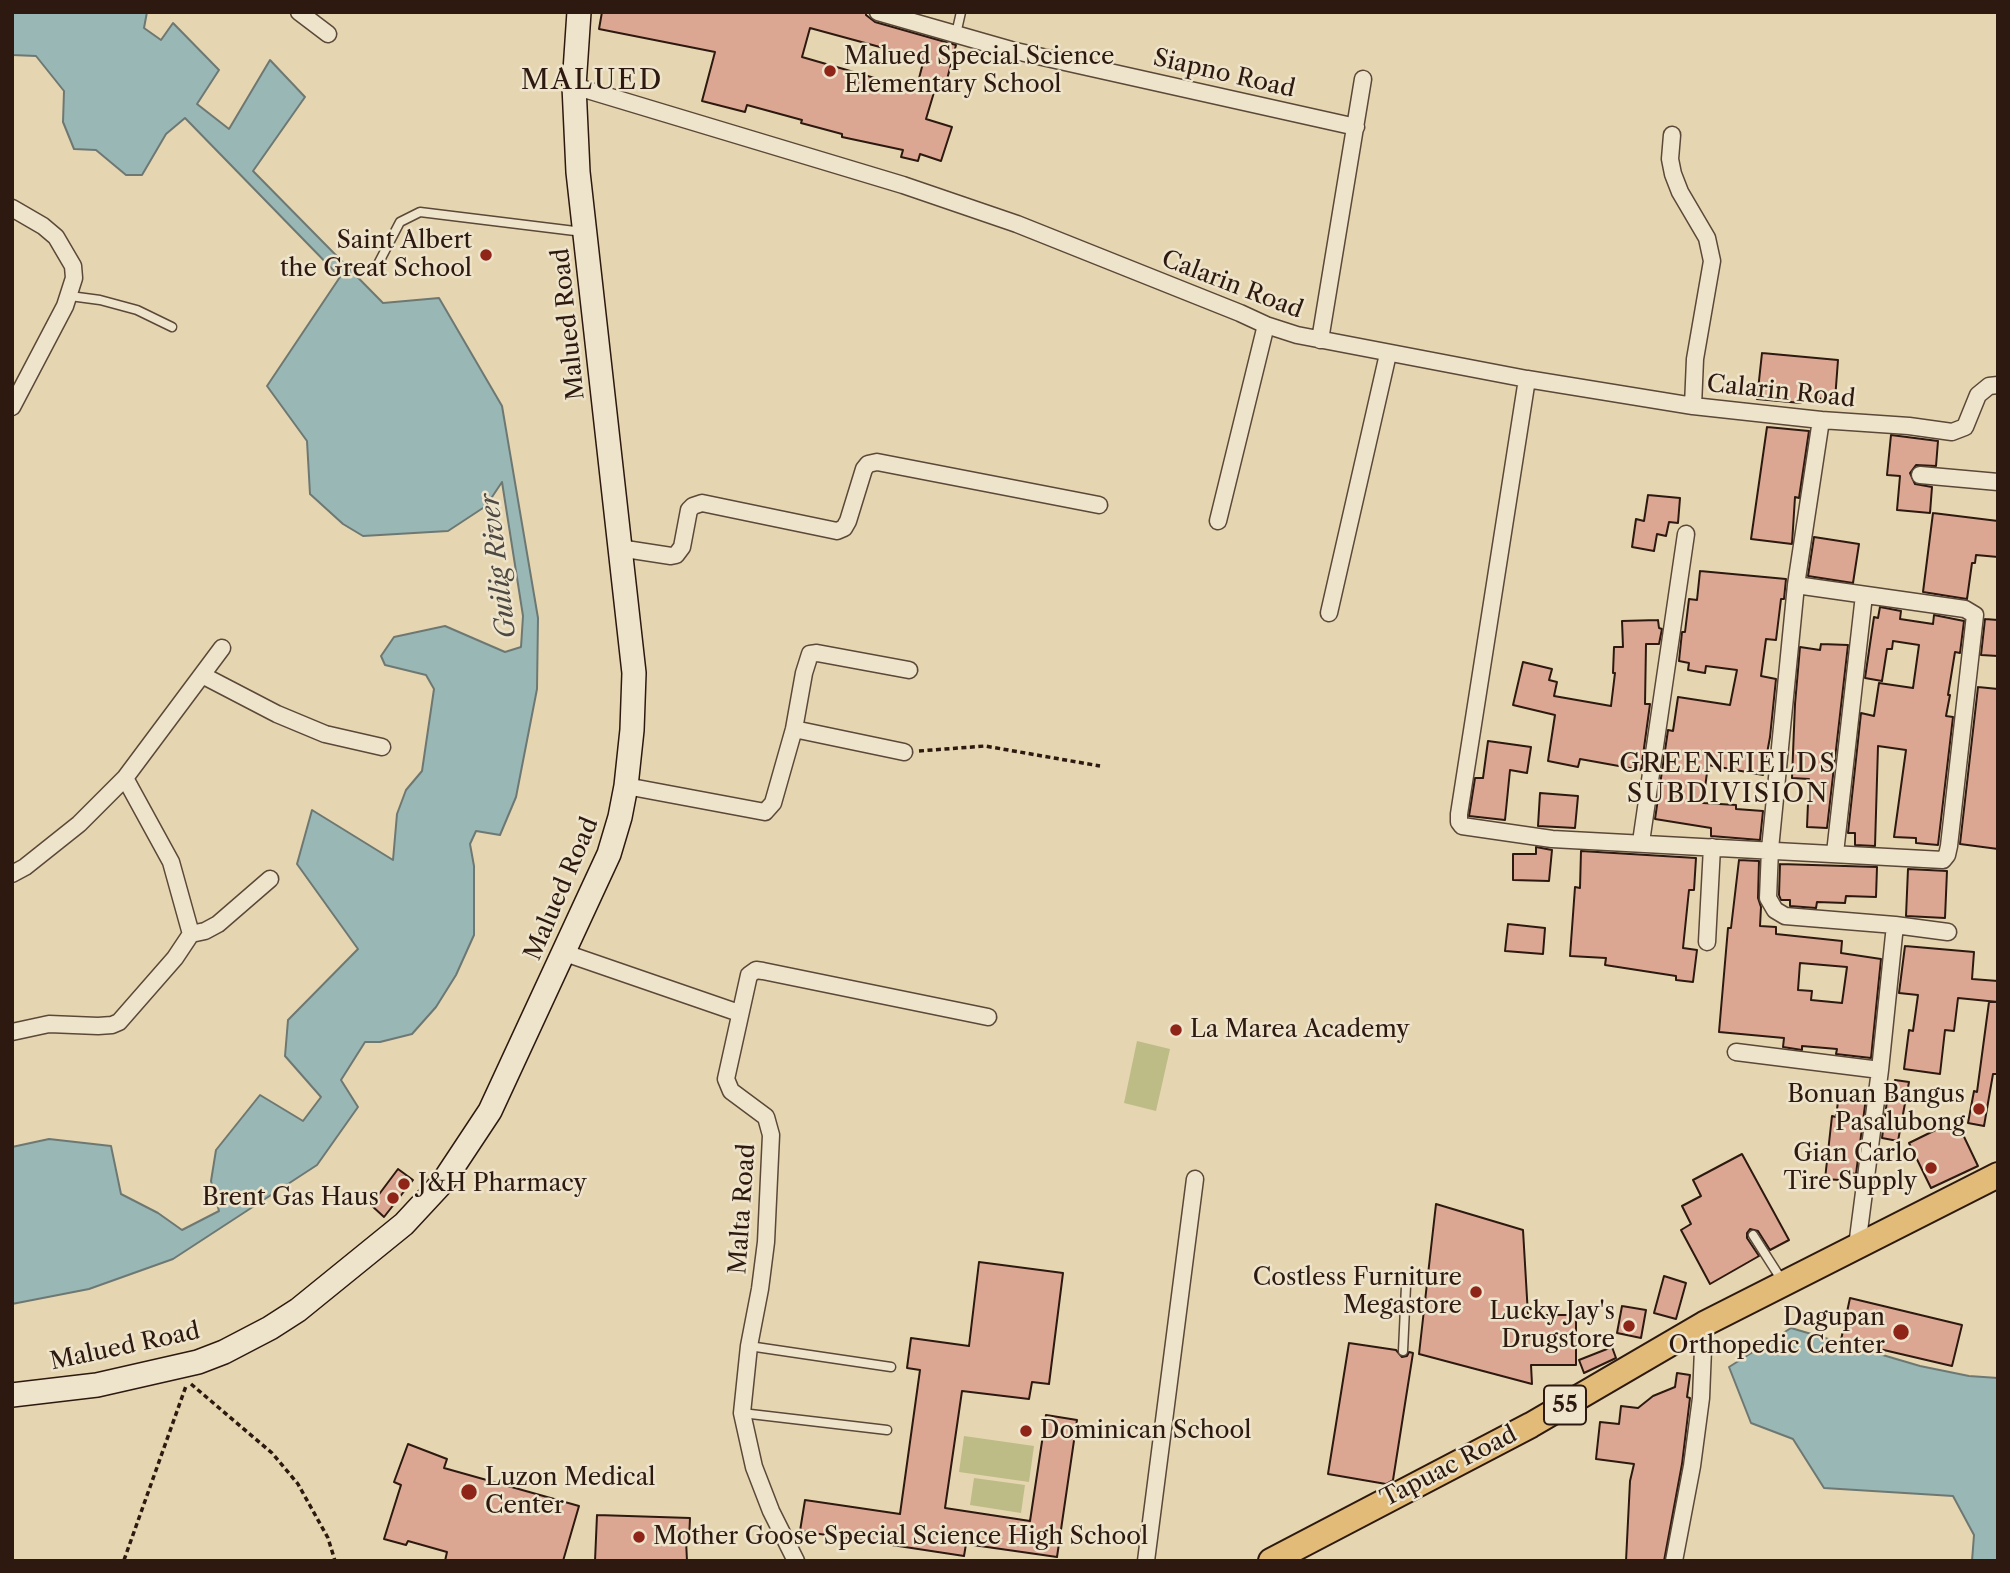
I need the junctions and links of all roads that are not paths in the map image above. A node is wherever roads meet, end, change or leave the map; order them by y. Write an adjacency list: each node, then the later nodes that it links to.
1 (299, 12): 5 (street)
2 (579, 12): 8 (street, Malued Road)
3 (878, 12): 6 (street, Siapno Road)
4 (961, 12): 6 (lane)
5 (328, 34)
6 (956, 34): 9 (street, Siapno Road)
7 (1363, 79): 9 (street)
8 (574, 86): 12 (street, Malued Road); 15 (street, Calarin Road)
9 (1356, 127): 17 (street)
10 (1672, 135): 21 (street)
11 (12, 208): 14 (street)
12 (585, 233): 13 (lane); 29 (street, Malued Road)
13 (377, 266)
14 (70, 296): 16 (lane); 22 (street)
15 (1266, 326): 17 (street, Calarin Road); 27 (street)
16 (172, 327)
17 (1320, 340): 18 (street, Calarin Road)
18 (1388, 354): 19 (street, Calarin Road); 32 (street)
19 (1527, 379): 21 (street, Calarin Road); 41 (street)
20 (1998, 385): 23 (street, Calarin Road)
21 (1693, 406): 23 (street, Calarin Road)
22 (12, 407)
23 (1821, 420): 30 (street)
24 (1920, 475): 25 (street)
25 (1998, 482)
26 (1098, 505): 29 (street)
27 (1218, 521)
28 (1686, 534): 41 (street)
29 (619, 548): 40 (street, Malued Road)
30 (1796, 585): 31 (street); 43 (street)
31 (1864, 595): 44 (street); 44 (street)
32 (1329, 613)
33 (222, 648): 35 (street)
34 (909, 670): 36 (street)
35 (202, 675): 37 (street); 39 (street)
36 (794, 729): 38 (street); 40 (street)
37 (382, 747)
38 (904, 752)
39 (125, 778): 45 (street); 49 (street)
40 (626, 786): 51 (street, Malued Road)
41 (1641, 842): 42 (street)
42 (1712, 847): 43 (street); 50 (street)
43 (1770, 849): 44 (street); 47 (street)
44 (1835, 853)
45 (12, 874)
46 (270, 879): 49 (street)
47 (1895, 925): 48 (street); 56 (street)
48 (1948, 932)
49 (191, 934): 54 (street)
50 (1707, 942)
51 (565, 953): 52 (street); 67 (street, Malued Road)
52 (739, 1013): 53 (street); 64 (street, Malta Road)
53 (988, 1017)
54 (12, 1032)
55 (1736, 1052): 56 (street)
56 (1880, 1070): 60 (street)
57 (1998, 1175): 60 (main road, Tapuac Road / 55)
58 (1195, 1179): 71 (street)
59 (1753, 1235): 61 (lane)
60 (1857, 1246): 61 (main road, Tapuac Road / 55)
61 (1783, 1282): 63 (main road, Tapuac Road / 55)
62 (1406, 1286): 65 (lane)
63 (1704, 1324): 72 (main road, Tapuac Road / 55); 73 (street)
64 (749, 1346): 66 (lane); 68 (street, Malta Road)
65 (1403, 1351)
66 (891, 1367)
67 (12, 1395)
68 (742, 1413): 69 (lane); 70 (street, Malta Road)
69 (887, 1430)
70 (796, 1561)
71 (1146, 1561)
72 (1272, 1561)
73 (1674, 1561)

